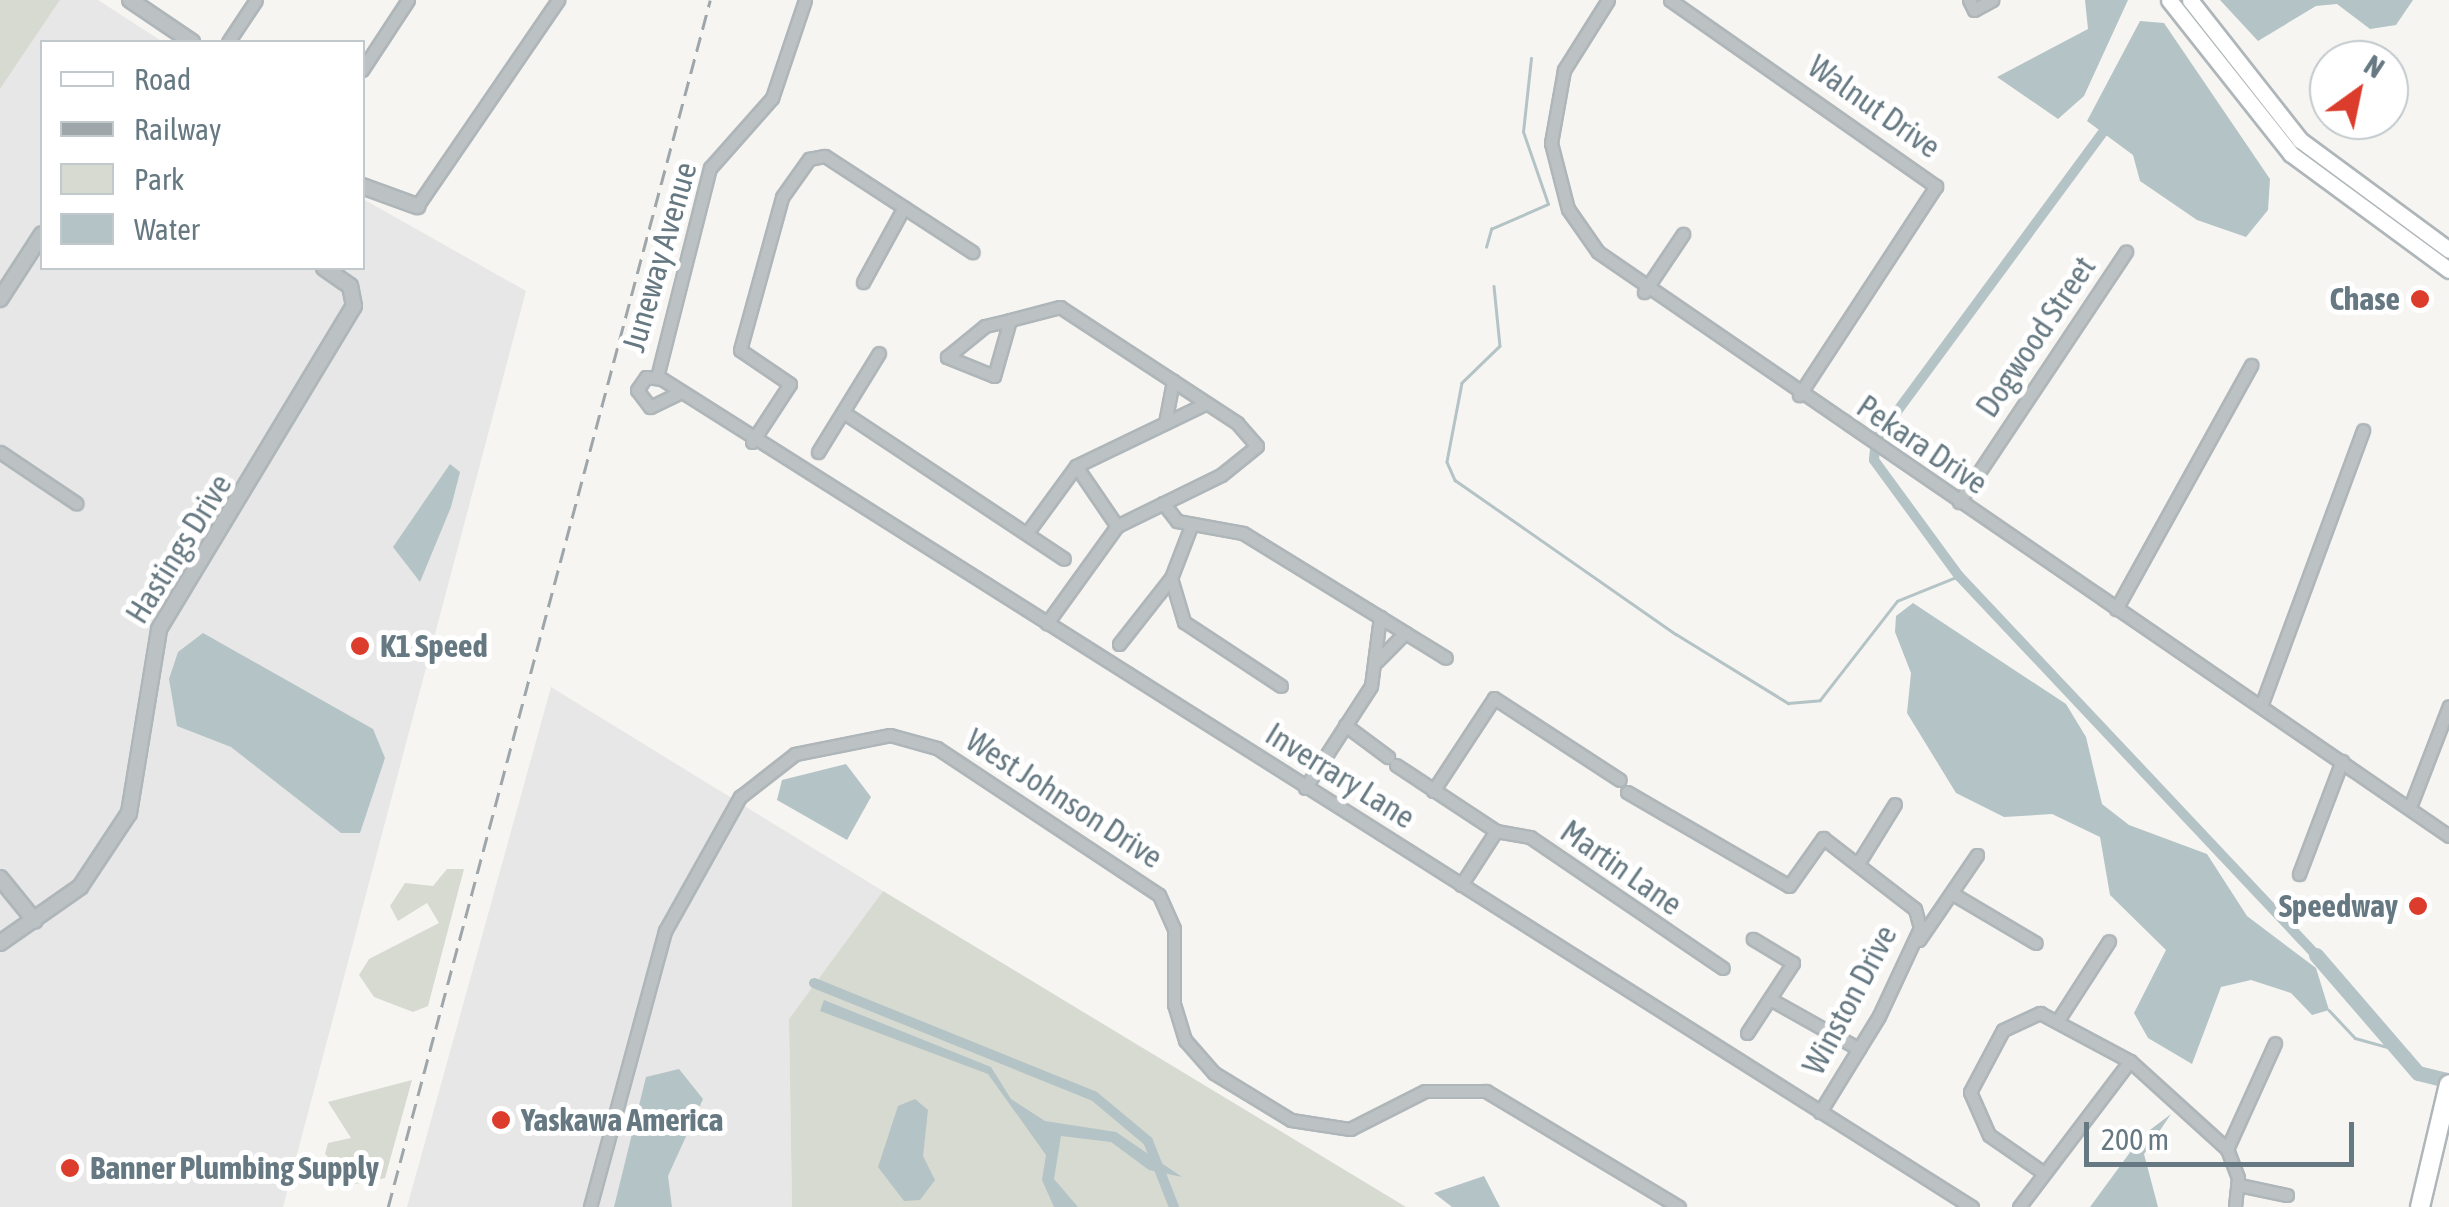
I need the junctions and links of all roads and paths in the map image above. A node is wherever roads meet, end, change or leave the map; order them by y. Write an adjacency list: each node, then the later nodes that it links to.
1 (130, 0): 12 (street)
2 (256, 0): 13 (street)
3 (408, 0): 14 (street)
4 (558, 0): 16 (street)
5 (805, 0): 31 (street, Juneway Avenue)
6 (1608, 0): 26 (street, Pekara Drive)
7 (1670, 0): 34 (street, Walnut Drive)
8 (1969, 0): 9 (street)
9 (1992, 0)
10 (2170, 0): 24 (main road)
11 (2190, 0): 20 (main road)
12 (189, 40)
13 (229, 40)
14 (365, 65)
15 (365, 187): 16 (street)
16 (417, 206)
17 (904, 208): 21 (street); 25 (street); 39 (street)
18 (1683, 234): 26 (street)
19 (40, 237): 27 (street)
20 (2449, 250)
21 (972, 252)
22 (2126, 252): 45 (street, Dogwood Street)
23 (327, 270): 75 (street, Hastings Drive)
24 (2449, 270)
25 (863, 282)
26 (1644, 292): 34 (street, Pekara Drive)
27 (0, 299)
28 (1010, 320): 28 (street); 32 (street)
29 (879, 352): 36 (street)
30 (2251, 365): 51 (street)
31 (657, 377): 33 (street, Inverrary Lane); 33 (street, Inverrary Lane)
32 (1173, 381): 35 (street); 37 (street)
33 (677, 394): 39 (street, Inverrary Lane)
34 (1800, 395): 45 (street, Pekara Drive)
35 (1207, 403): 37 (street); 44 (street)
36 (842, 412): 41 (street); 48 (street)
37 (1166, 423): 42 (street)
38 (2363, 430): 59 (street)
39 (752, 442): 53 (street, Inverrary Lane)
40 (0, 452): 43 (street)
41 (818, 452)
42 (1076, 466): 46 (street); 48 (street)
43 (76, 502)
44 (1163, 502): 46 (street); 47 (street)
45 (1959, 502): 51 (street, Pekara Drive)
46 (1117, 526): 53 (street)
47 (1192, 526): 50 (street); 52 (street)
48 (1027, 534): 49 (street)
49 (1064, 558)
50 (1172, 578): 55 (street); 58 (street)
51 (2116, 609): 59 (street, Pekara Drive)
52 (1380, 617): 54 (street); 57 (street)
53 (1046, 623): 63 (street, Inverrary Lane)
54 (1406, 633): 56 (street); 57 (street)
55 (1118, 644)
56 (1446, 658)
57 (1376, 661): 61 (street)
58 (1281, 686)
59 (2261, 706): 62 (street, Pekara Drive)
60 (2449, 706): 66 (street)
61 (1345, 725): 63 (street); 64 (street, Martin Lane)
62 (2342, 761): 66 (street, Pekara Drive); 71 (street)
63 (1304, 788): 73 (street, Inverrary Lane)
64 (1434, 791): 67 (street, Martin Lane); 70 (street, Winston Drive)
65 (1895, 804): 70 (street)
66 (2410, 808): 68 (street, Pekara Drive)
67 (1496, 831): 73 (street); 81 (street, Martin Lane)
68 (2449, 836)
69 (1977, 856): 74 (street)
70 (1859, 862): 80 (street, Winston Drive)
71 (2299, 874)
72 (0, 878): 75 (street)
73 (1461, 885): 89 (street, Inverrary Lane)
74 (1953, 894): 79 (street); 80 (street)
75 (35, 922): 78 (street, Hastings Drive)
76 (1753, 939): 82 (street)
77 (2109, 941): 83 (street)
78 (0, 943)
79 (2036, 944)
80 (1907, 955): 86 (street, Winston Drive)
81 (1723, 968)
82 (1770, 999): 84 (street); 86 (street)
83 (2060, 1017): 87 (street); 91 (street)
84 (1747, 1033)
85 (2276, 1044): 90 (street)
86 (1859, 1048): 89 (street, Winston Drive)
87 (2130, 1061): 90 (street); 91 (street)
88 (2447, 1090): 99 (main road)
89 (1820, 1112): 96 (street, Inverrary Lane)
90 (2227, 1149): 92 (street)
91 (2041, 1171): 97 (street)
92 (2238, 1185): 93 (street); 98 (street)
93 (2287, 1194)
94 (590, 1207): 95 (street, West Johnson Drive)
95 (1679, 1207)
96 (1972, 1207)
97 (2020, 1207)
98 (2235, 1207)
99 (2420, 1207)

